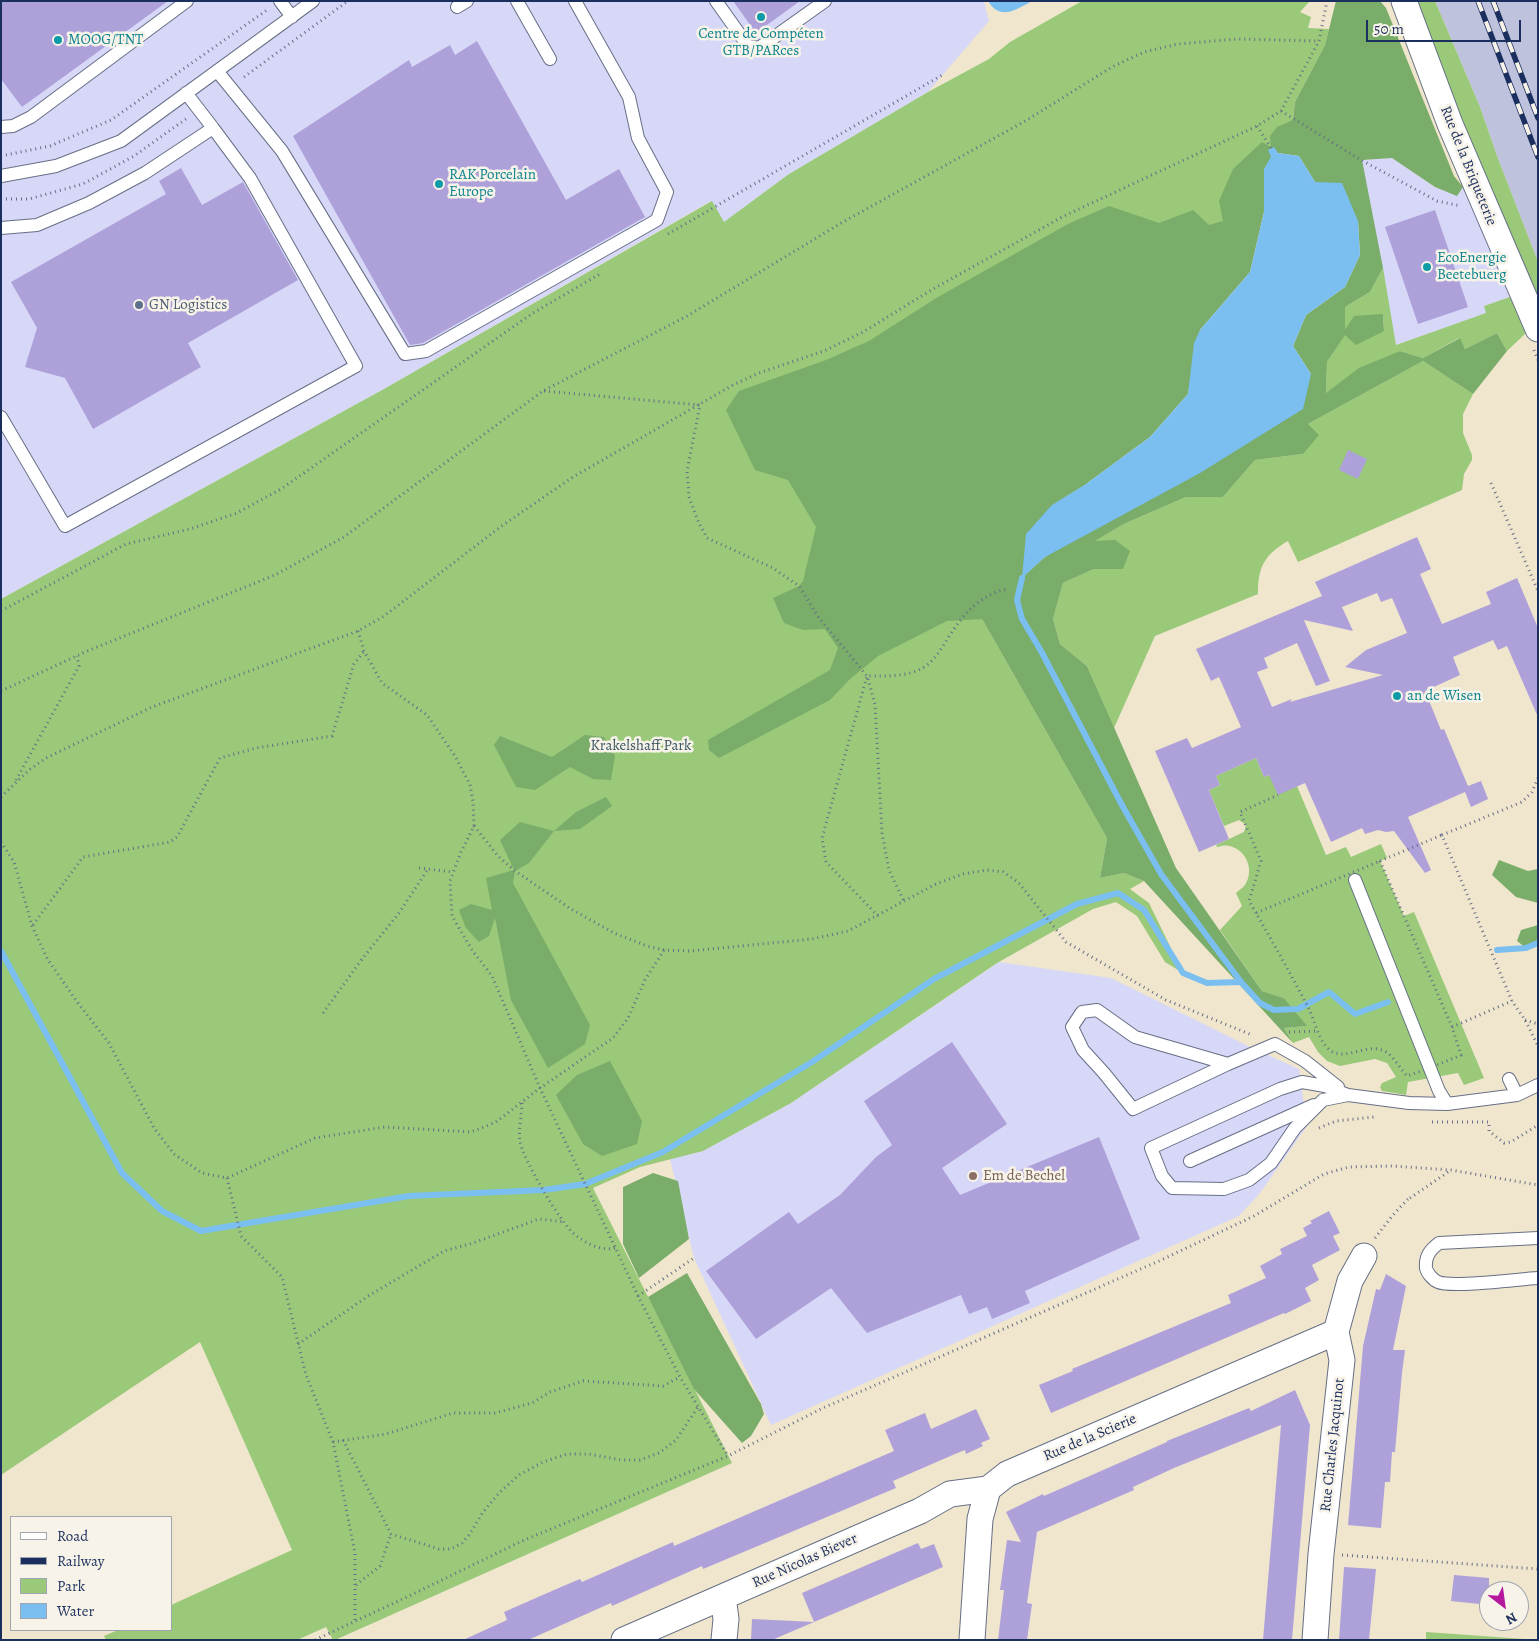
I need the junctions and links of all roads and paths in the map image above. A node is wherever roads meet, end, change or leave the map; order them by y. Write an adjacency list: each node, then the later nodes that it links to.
1 (187, 1): 18 (lane)
2 (313, 1): 10 (lane)
3 (517, 1): 12 (lane)
4 (575, 1): 13 (lane)
5 (716, 1): 6 (lane)
6 (825, 1)
7 (1327, 1): 11 (path)
8 (1404, 1): 23 (street, Rue de la Briqueterie)
9 (276, 4): 10 (lane); 21 (path)
10 (292, 17): 13 (lane)
11 (1319, 40): 16 (path); 28 (path)
12 (550, 59)
13 (217, 70): 15 (lane)
14 (944, 74): 25 (path)
15 (186, 93): 19 (lane); 22 (lane)
16 (1281, 112): 17 (path); 23 (path)
17 (1257, 126): 20 (path); 29 (path)
18 (1, 127)
19 (213, 128): 24 (lane); 30 (lane)
20 (1271, 148)
21 (1, 156)
22 (1, 176)
23 (1477, 205): 27 (street, Rue de la Briqueterie)
24 (1, 228)
25 (660, 239)
26 (600, 274): 34 (path)
27 (1538, 329)
28 (543, 391): 29 (path); 37 (path)
29 (700, 405): 35 (path); 38 (path)
30 (1, 417)
31 (1491, 484): 33 (path)
32 (1008, 589): 38 (path)
33 (1538, 591)
34 (1, 611)
35 (358, 631): 36 (path); 41 (path)
36 (364, 651): 44 (path); 56 (path)
37 (77, 656): 39 (path); 41 (path)
38 (867, 676): 52 (path); 54 (path)
39 (1, 691)
40 (1538, 778): 45 (path)
41 (15, 783): 43 (path)
42 (1278, 795): 53 (path)
43 (1, 797)
44 (474, 826): 50 (path); 57 (path)
45 (1442, 835): 47 (path); 58 (path)
46 (1, 842): 56 (path)
47 (1380, 861)
48 (419, 868): 49 (path)
49 (428, 869): 50 (path); 59 (path)
50 (453, 872): 69 (path)
51 (1355, 880): 66 (lane)
52 (904, 901): 54 (path); 63 (path)
53 (1256, 913)
54 (878, 916): 57 (path)
55 (1261, 922): 66 (path)
56 (32, 926): 81 (path)
57 (664, 950): 69 (path)
58 (1512, 1001): 60 (path); 62 (path)
59 (323, 1013)
60 (1525, 1020): 61 (path); 64 (path)
61 (1538, 1024)
62 (1452, 1027)
63 (1251, 1035)
64 (1538, 1046)
65 (1228, 1064): 65 (lane); 70 (lane)
66 (1430, 1068): 74 (lane)
67 (1509, 1079): 71 (lane)
68 (1538, 1085): 71 (lane)
69 (540, 1088): 73 (path); 85 (path)
70 (1348, 1095): 72 (lane); 74 (lane); 78 (lane)
71 (1517, 1095): 74 (lane)
72 (1324, 1100): 78 (lane); 79 (lane)
73 (522, 1103): 81 (path); 83 (path)
74 (1447, 1104)
75 (1380, 1118): 78 (path)
76 (1429, 1122): 77 (path)
77 (1538, 1125)
78 (1295, 1128)
79 (1190, 1161)
80 (1451, 1170): 82 (path); 86 (path); 96 (path)
81 (227, 1178): 91 (path)
82 (1538, 1185)
83 (565, 1222): 85 (path); 91 (path)
84 (1538, 1238): 88 (lane)
85 (616, 1248): 89 (path)
86 (1364, 1256): 90 (street, Rue Charles Jacquinot)
87 (694, 1258): 89 (path)
88 (1538, 1278)
89 (638, 1296): 92 (path)
90 (1336, 1332): 97 (street, Rue de la Scierie); 99 (street, Rue Charles Jacquinot)
91 (298, 1344): 95 (path)
92 (680, 1376): 93 (path); 94 (path)
93 (698, 1407): 96 (path); 98 (path)
94 (343, 1440): 95 (path); 98 (path)
95 (333, 1442): 101 (path)
96 (728, 1456): 103 (path)
97 (988, 1489): 102 (street, Rue Nicolas Biever); 107 (street)
98 (391, 1534): 101 (path)
99 (1322, 1554): 100 (path); 108 (street, Rue Charles Jacquinot)
100 (1538, 1569)
101 (355, 1585): 103 (path)
102 (723, 1597): 105 (street, Rue Nicolas Biever); 106 (street)
103 (354, 1621): 104 (path)
104 (314, 1640)
105 (624, 1640)
106 (724, 1640)
107 (972, 1640)
108 (1315, 1640)

